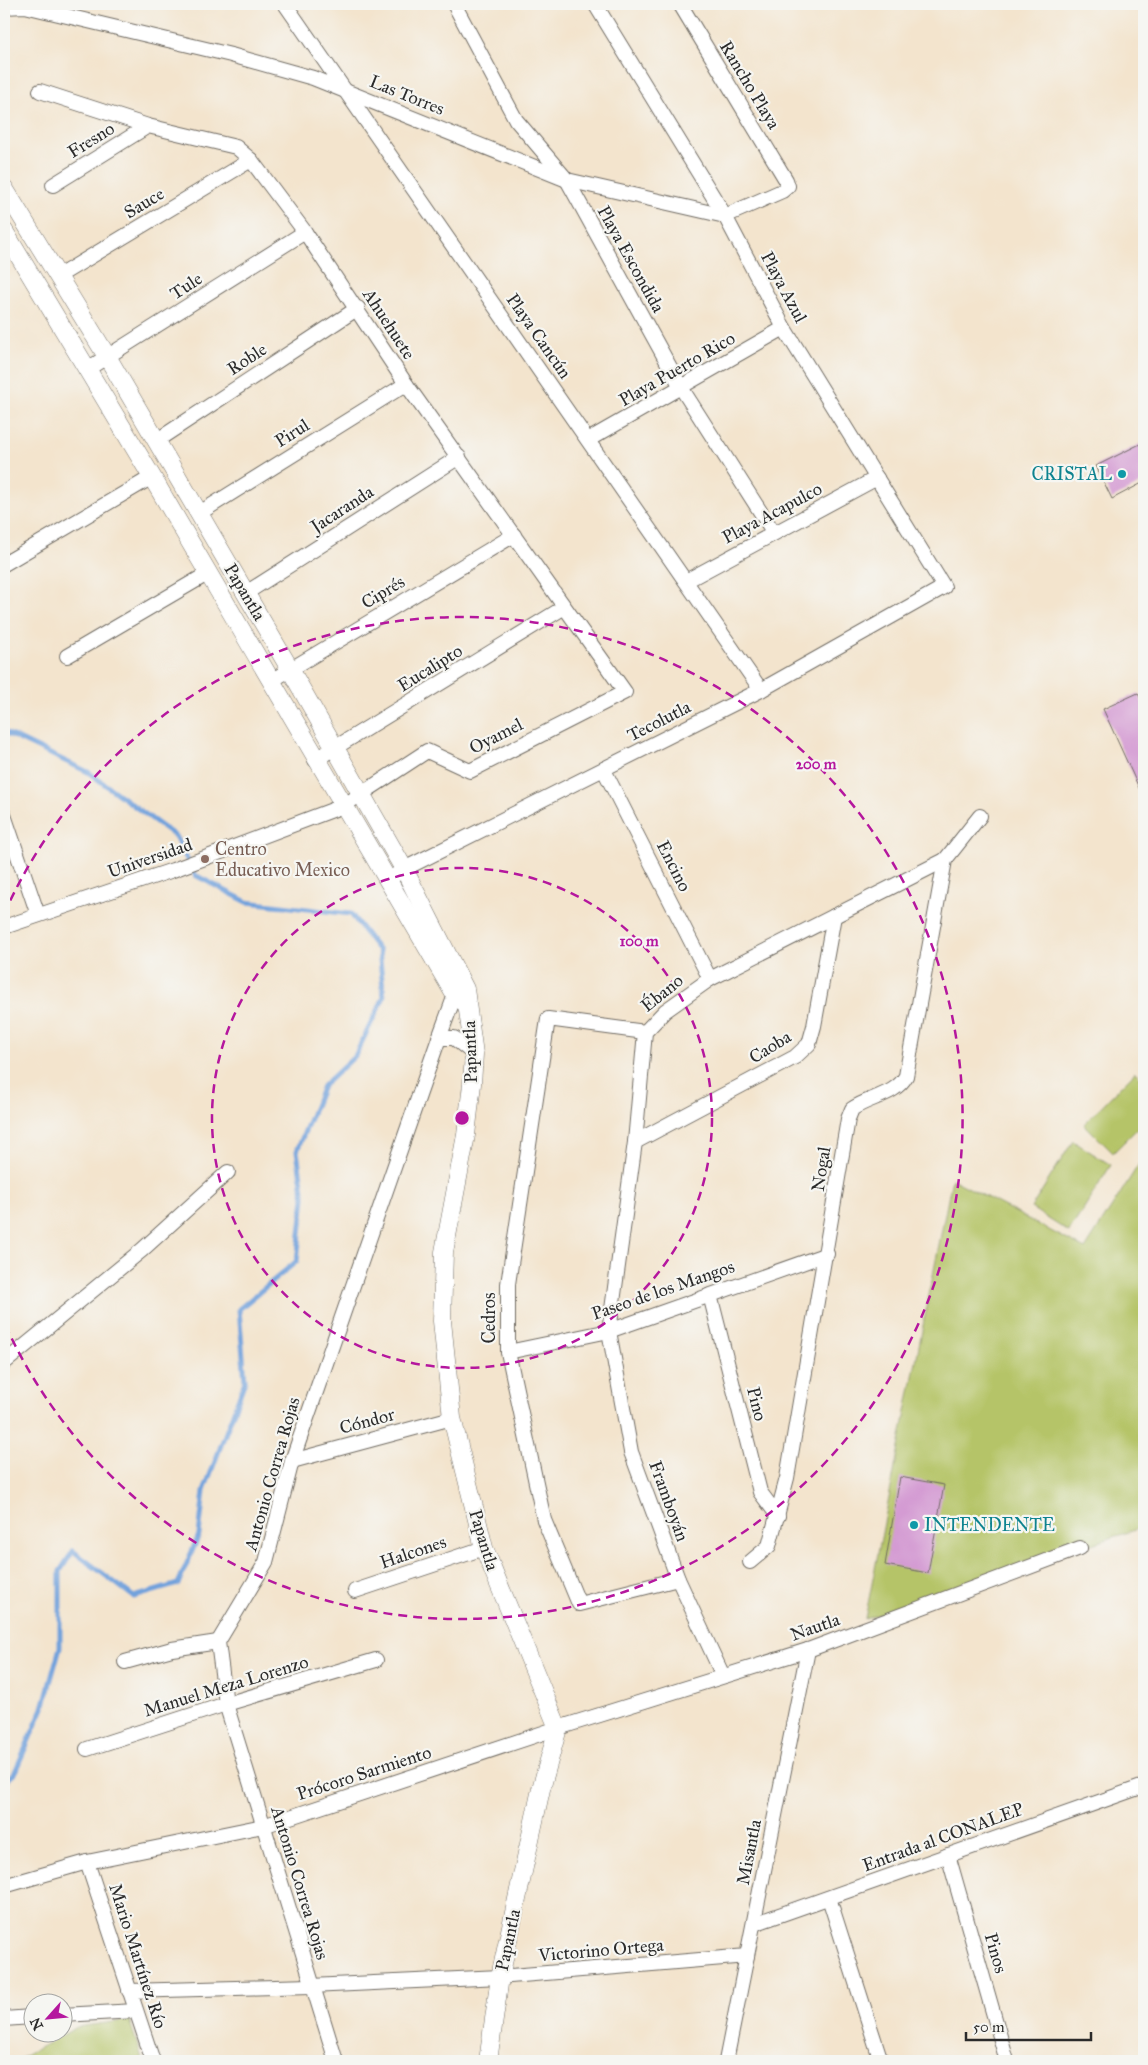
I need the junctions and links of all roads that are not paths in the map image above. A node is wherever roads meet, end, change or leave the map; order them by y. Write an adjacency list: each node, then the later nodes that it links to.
1 (287, 4): 6 (street, Playa Cancún)
2 (454, 4): 10 (street, Playa Escondida)
3 (595, 4): 13 (street, Playa Azul)
4 (680, 4): 13 (street, Rancho Playa)
5 (4, 7): 6 (street, Las Torres)
6 (345, 90): 10 (street, Las Torres); 23 (street, Playa Cancún)
7 (40, 91): 8 (street, Ahuehuete)
8 (148, 126): 9 (street, Ahuehuete); 11 (street, Fresno)
9 (251, 160): 15 (street, Ahuehuete); 16 (street, Sauce)
10 (567, 180): 13 (street, Las Torres); 22 (street, Playa Escondida)
11 (52, 185)
12 (4, 188): 16 (street, Papantla)
13 (725, 216): 18 (street, Playa Azul)
14 (4, 231): 20 (street, Papantla)
15 (305, 232): 17 (street, Ahuehuete); 19 (street, Tule)
16 (57, 278): 19 (street, Papantla)
17 (358, 308): 21 (street, Ahuehuete); 24 (street, Roble)
18 (784, 328): 22 (street, Playa Puerto Rico); 27 (street, Playa Azul)
19 (108, 358): 20 (street, Tule); 24 (street, Papantla)
20 (86, 370): 26 (street, Papantla)
21 (406, 384): 25 (street, Ahuehuete); 28 (street, Pirul)
22 (682, 389): 23 (street, Playa Puerto Rico); 29 (street, Playa Escondida)
23 (588, 440): 33 (street, Playa Cancún)
24 (156, 441): 28 (street, Papantla)
25 (459, 457): 30 (street, Ahuehuete); 35 (street, Jacaranda)
26 (152, 477): 31 (street); 32 (street, Papantla)
27 (877, 478): 29 (street, Playa Acapulco); 34 (street, Playa Azul)
28 (198, 514): 35 (street, Papantla)
29 (774, 533): 33 (street, Playa Acapulco)
30 (514, 535): 36 (street, Ahuehuete); 38 (street, Ciprés)
31 (4, 564)
32 (207, 574): 37 (street); 39 (street, Papantla)
33 (686, 581): 40 (street, Playa Cancún)
34 (944, 587): 40 (street, Tecolutla)
35 (246, 593): 38 (street, Papantla)
36 (563, 608): 41 (street, Ahuehuete); 42 (street, Eucalipto)
37 (67, 656)
38 (290, 669): 39 (street, Ciprés); 42 (street, Papantla)
39 (271, 681): 43 (street, Papantla)
40 (761, 690): 44 (street, Tecolutla)
41 (625, 692): 45 (street, Oyamel)
42 (334, 748): 43 (street, Eucalipto); 45 (street, Papantla)
43 (315, 760): 46 (street, Papantla)
44 (604, 770): 50 (street, Tecolutla); 55 (street, Encino)
45 (361, 795): 46 (street, Universidad); 50 (street, Papantla)
46 (343, 806): 51 (street, Papantla); 52 (street, Universidad)
47 (4, 815): 52 (street)
48 (980, 816): 49 (street, Nogal)
49 (945, 860): 53 (street, Ébano); 62 (street, Nogal)
50 (404, 869): 51 (street, Tecolutla); 56 (street, Papantla)
51 (388, 880): 56 (street, Papantla)
52 (38, 916): 54 (street, Universidad)
53 (834, 916): 55 (street, Ébano); 60 (street, Caoba)
54 (4, 927)
55 (710, 978): 57 (street, Ébano)
56 (463, 996): 58 (street, Antonio Correa Rojas); 59 (street, Papantla)
57 (645, 1032): 60 (street, Ébano); 65 (street, Cedros)
58 (439, 1038): 59 (street); 68 (street, Antonio Correa Rojas)
59 (474, 1054): 67 (street, Papantla)
60 (636, 1142): 64 (street, Ébano)
61 (228, 1172): 66 (street)
62 (826, 1254): 63 (street, Paseo de los Mangos); 69 (street, Nogal)
63 (710, 1295): 64 (street, Paseo de los Mangos); 69 (street, Pino)
64 (609, 1331): 65 (street, Paseo de los Mangos); 73 (street, Framboyán)
65 (508, 1352): 73 (street, Cedros)
66 (4, 1363)
67 (452, 1418): 68 (street, Cóndor); 70 (street, Papantla)
68 (292, 1461): 75 (street, Antonio Correa Rojas)
69 (778, 1516): 72 (street, Nogal)
70 (484, 1548): 74 (street, Halcones); 81 (street, Papantla)
71 (1080, 1548): 76 (street, Nautla)
72 (750, 1562)
73 (678, 1579): 79 (street, Framboyán)
74 (355, 1591)
75 (218, 1642): 78 (street); 80 (street, Antonio Correa Rojas)
76 (808, 1650): 79 (street, Nautla); 89 (street, Misantla)
77 (376, 1660): 80 (street, Manuel Meza Lorenzo)
78 (125, 1662)
79 (723, 1676): 81 (street, Nautla)
80 (226, 1704): 82 (street, Manuel Meza Lorenzo); 84 (street, Antonio Correa Rojas)
81 (558, 1728): 84 (street, Prócoro Sarmiento); 91 (street, Papantla)
82 (87, 1749)
83 (1144, 1786): 85 (street, Entrada al CONALEP)
84 (263, 1826): 86 (street, Prócoro Sarmiento); 92 (street, Antonio Correa Rojas)
85 (948, 1856): 88 (street, Entrada al CONALEP); 103 (street, Pinos)
86 (87, 1862): 87 (street, Prócoro Sarmiento); 93 (street, Mario Martínez Río)
87 (4, 1886)
88 (829, 1898): 89 (street, Entrada al CONALEP); 102 (street)
89 (754, 1924): 90 (street, Misantla)
90 (747, 1956): 91 (street, Victorino Ortega); 101 (street, Misantla)
91 (500, 1977): 92 (street, Victorino Ortega); 100 (street, Papantla)
92 (311, 1986): 93 (street, Victorino Ortega); 99 (street, Antonio Correa Rojas)
93 (129, 1990): 94 (street, Mario Martínez Río)
94 (136, 2010): 95 (street); 98 (street, Mario Martínez Río)
95 (72, 2014)
96 (22, 2018): 97 (street)
97 (4, 2019)
98 (153, 2061)
99 (336, 2061)
100 (488, 2061)
101 (726, 2061)
102 (881, 2061)
103 (1008, 2061)

